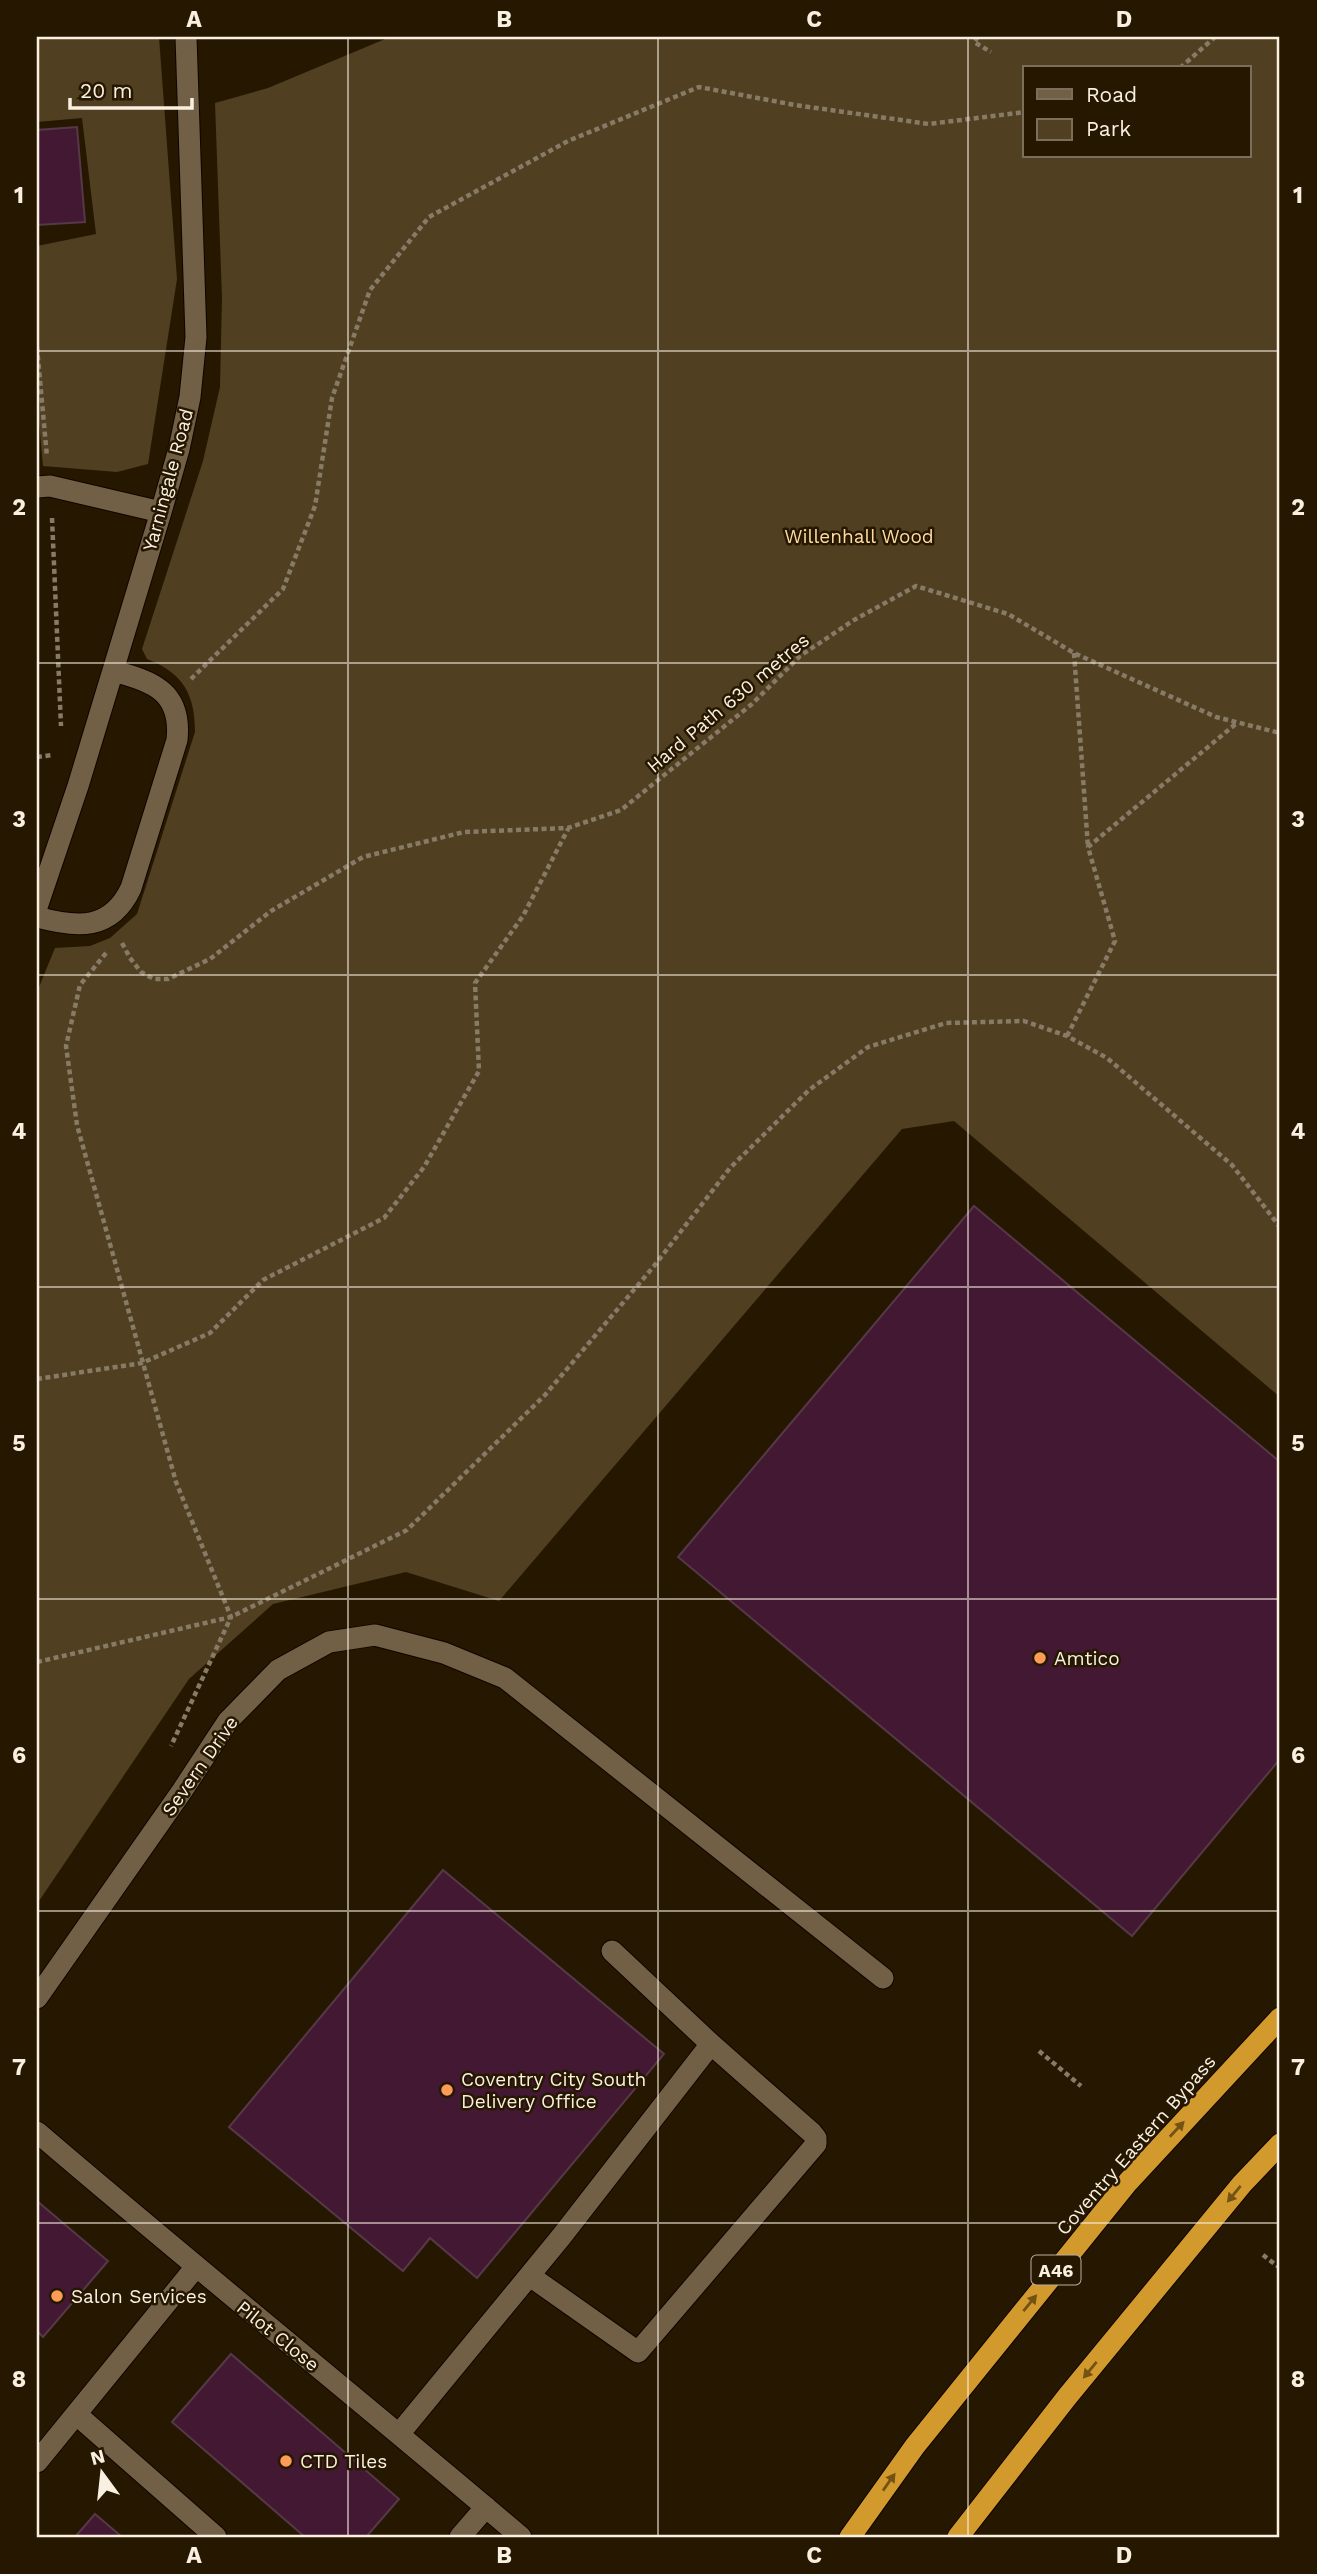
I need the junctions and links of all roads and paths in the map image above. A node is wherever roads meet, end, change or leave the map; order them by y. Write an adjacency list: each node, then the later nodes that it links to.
1 (186, 37): 9 (street, Yarningale Road)
2 (978, 37): 4 (path)
3 (1215, 37): 5 (path)
4 (991, 52)
5 (1182, 66)
6 (1023, 112): 12 (path)
7 (37, 347): 8 (path)
8 (44, 486): 9 (street); 14 (path)
9 (161, 512): 11 (street, Yarningale Road)
10 (1074, 653): 13 (path, Hard Path 630 metres); 16 (path, Hard Path 630 metres); 17 (path)
11 (113, 671): 12 (street); 18 (street, Yarningale Road)
12 (170, 698): 19 (street)
13 (1238, 722): 15 (path, Hard Path 630 metres); 17 (path)
14 (61, 728)
15 (1280, 733)
16 (568, 828): 22 (path); 22 (path, Hard Path 630 metres)
17 (1088, 848): 20 (path)
18 (37, 907)
19 (37, 918)
20 (1067, 1036): 21 (path); 24 (path)
21 (1280, 1227)
22 (142, 1363): 23 (path); 24 (path)
23 (37, 1379)
24 (230, 1617): 25 (path)
25 (37, 1662)
26 (612, 1951): 30 (street)
27 (883, 1978): 28 (street, Severn Drive)
28 (37, 1998)
29 (1280, 2018): 46 (highway, Coventry Eastern Bypass / A46, one-way to 29)
30 (711, 2044): 38 (street); 38 (street)
31 (1039, 2051): 32 (path)
32 (1081, 2086)
33 (37, 2132): 36 (street, Pilot Close)
34 (1280, 2144): 47 (highway, one-way to 47)
35 (1263, 2255): 37 (path)
36 (195, 2268): 39 (street); 40 (street, Pilot Close)
37 (1280, 2268)
38 (530, 2276): 40 (street)
39 (76, 2414): 41 (street); 43 (street)
40 (400, 2434): 42 (street, Pilot Close)
41 (37, 2462)
42 (486, 2507): 44 (street); 45 (street, Pilot Close)
43 (216, 2537)
44 (460, 2537)
45 (521, 2537)
46 (850, 2537)
47 (958, 2537)

